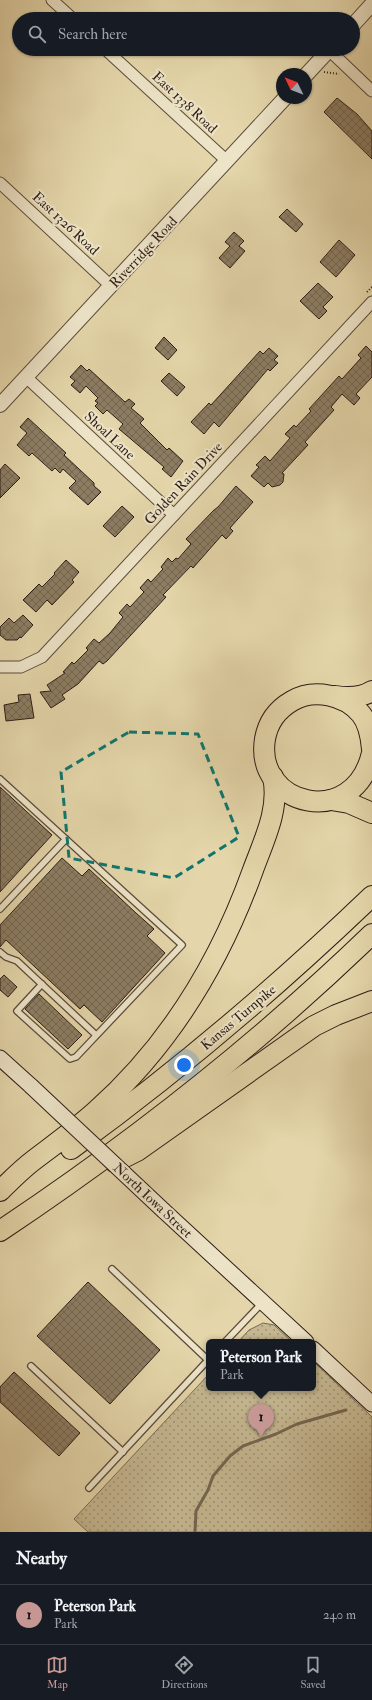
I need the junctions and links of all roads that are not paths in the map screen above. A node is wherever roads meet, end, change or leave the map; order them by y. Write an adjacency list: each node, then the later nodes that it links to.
1 (52, 0): 3 (street)
2 (372, 4): 4 (street)
3 (65, 12)
4 (360, 17)
5 (113, 56): 11 (street, East 1338 Road)
6 (324, 56): 8 (street)
7 (336, 56): 9 (street)
8 (312, 68)
9 (372, 91)
10 (279, 104): 11 (street, Riverridge Road)
11 (227, 161): 13 (street, Riverridge Road)
12 (0, 183): 13 (street, East 1326 Road)
13 (111, 286): 15 (street, Riverridge Road)
14 (372, 302): 17 (street, Golden Rain Drive)
15 (26, 377): 16 (street, Riverridge Road); 17 (street, Shoal Lane)
16 (0, 405)
17 (174, 515): 18 (street, Golden Rain Drive)
18 (4, 667)
19 (372, 691): 20 (highway)
20 (329, 695): 21 (highway); 23 (highway)
21 (372, 748)
22 (372, 752): 25 (highway)
23 (273, 777): 25 (highway); 37 (highway)
24 (0, 779): 27 (lane)
25 (332, 800): 26 (highway)
26 (372, 813)
27 (66, 839): 29 (lane); 34 (lane)
28 (372, 896): 38 (highway, Kansas Turnpike)
29 (0, 909)
30 (372, 934): 36 (highway, Kansas Turnpike)
31 (1, 956): 32 (lane)
32 (42, 984): 34 (lane); 34 (lane)
33 (372, 1001): 36 (highway)
34 (96, 1035)
35 (0, 1058): 41 (main road, North Iowa Street, bridge)
36 (73, 1182): 39 (highway, Kansas Turnpike)
37 (0, 1190)
38 (0, 1198)
39 (0, 1231)
40 (112, 1269): 45 (lane)
41 (263, 1302): 42 (lane); 43 (main road, North Iowa Street)
42 (228, 1339)
43 (303, 1339)
44 (316, 1352): 48 (main road)
45 (206, 1358)
46 (206, 1362): 49 (lane)
47 (31, 1366): 49 (lane)
48 (372, 1404)
49 (123, 1452): 50 (lane)
50 (89, 1488)

